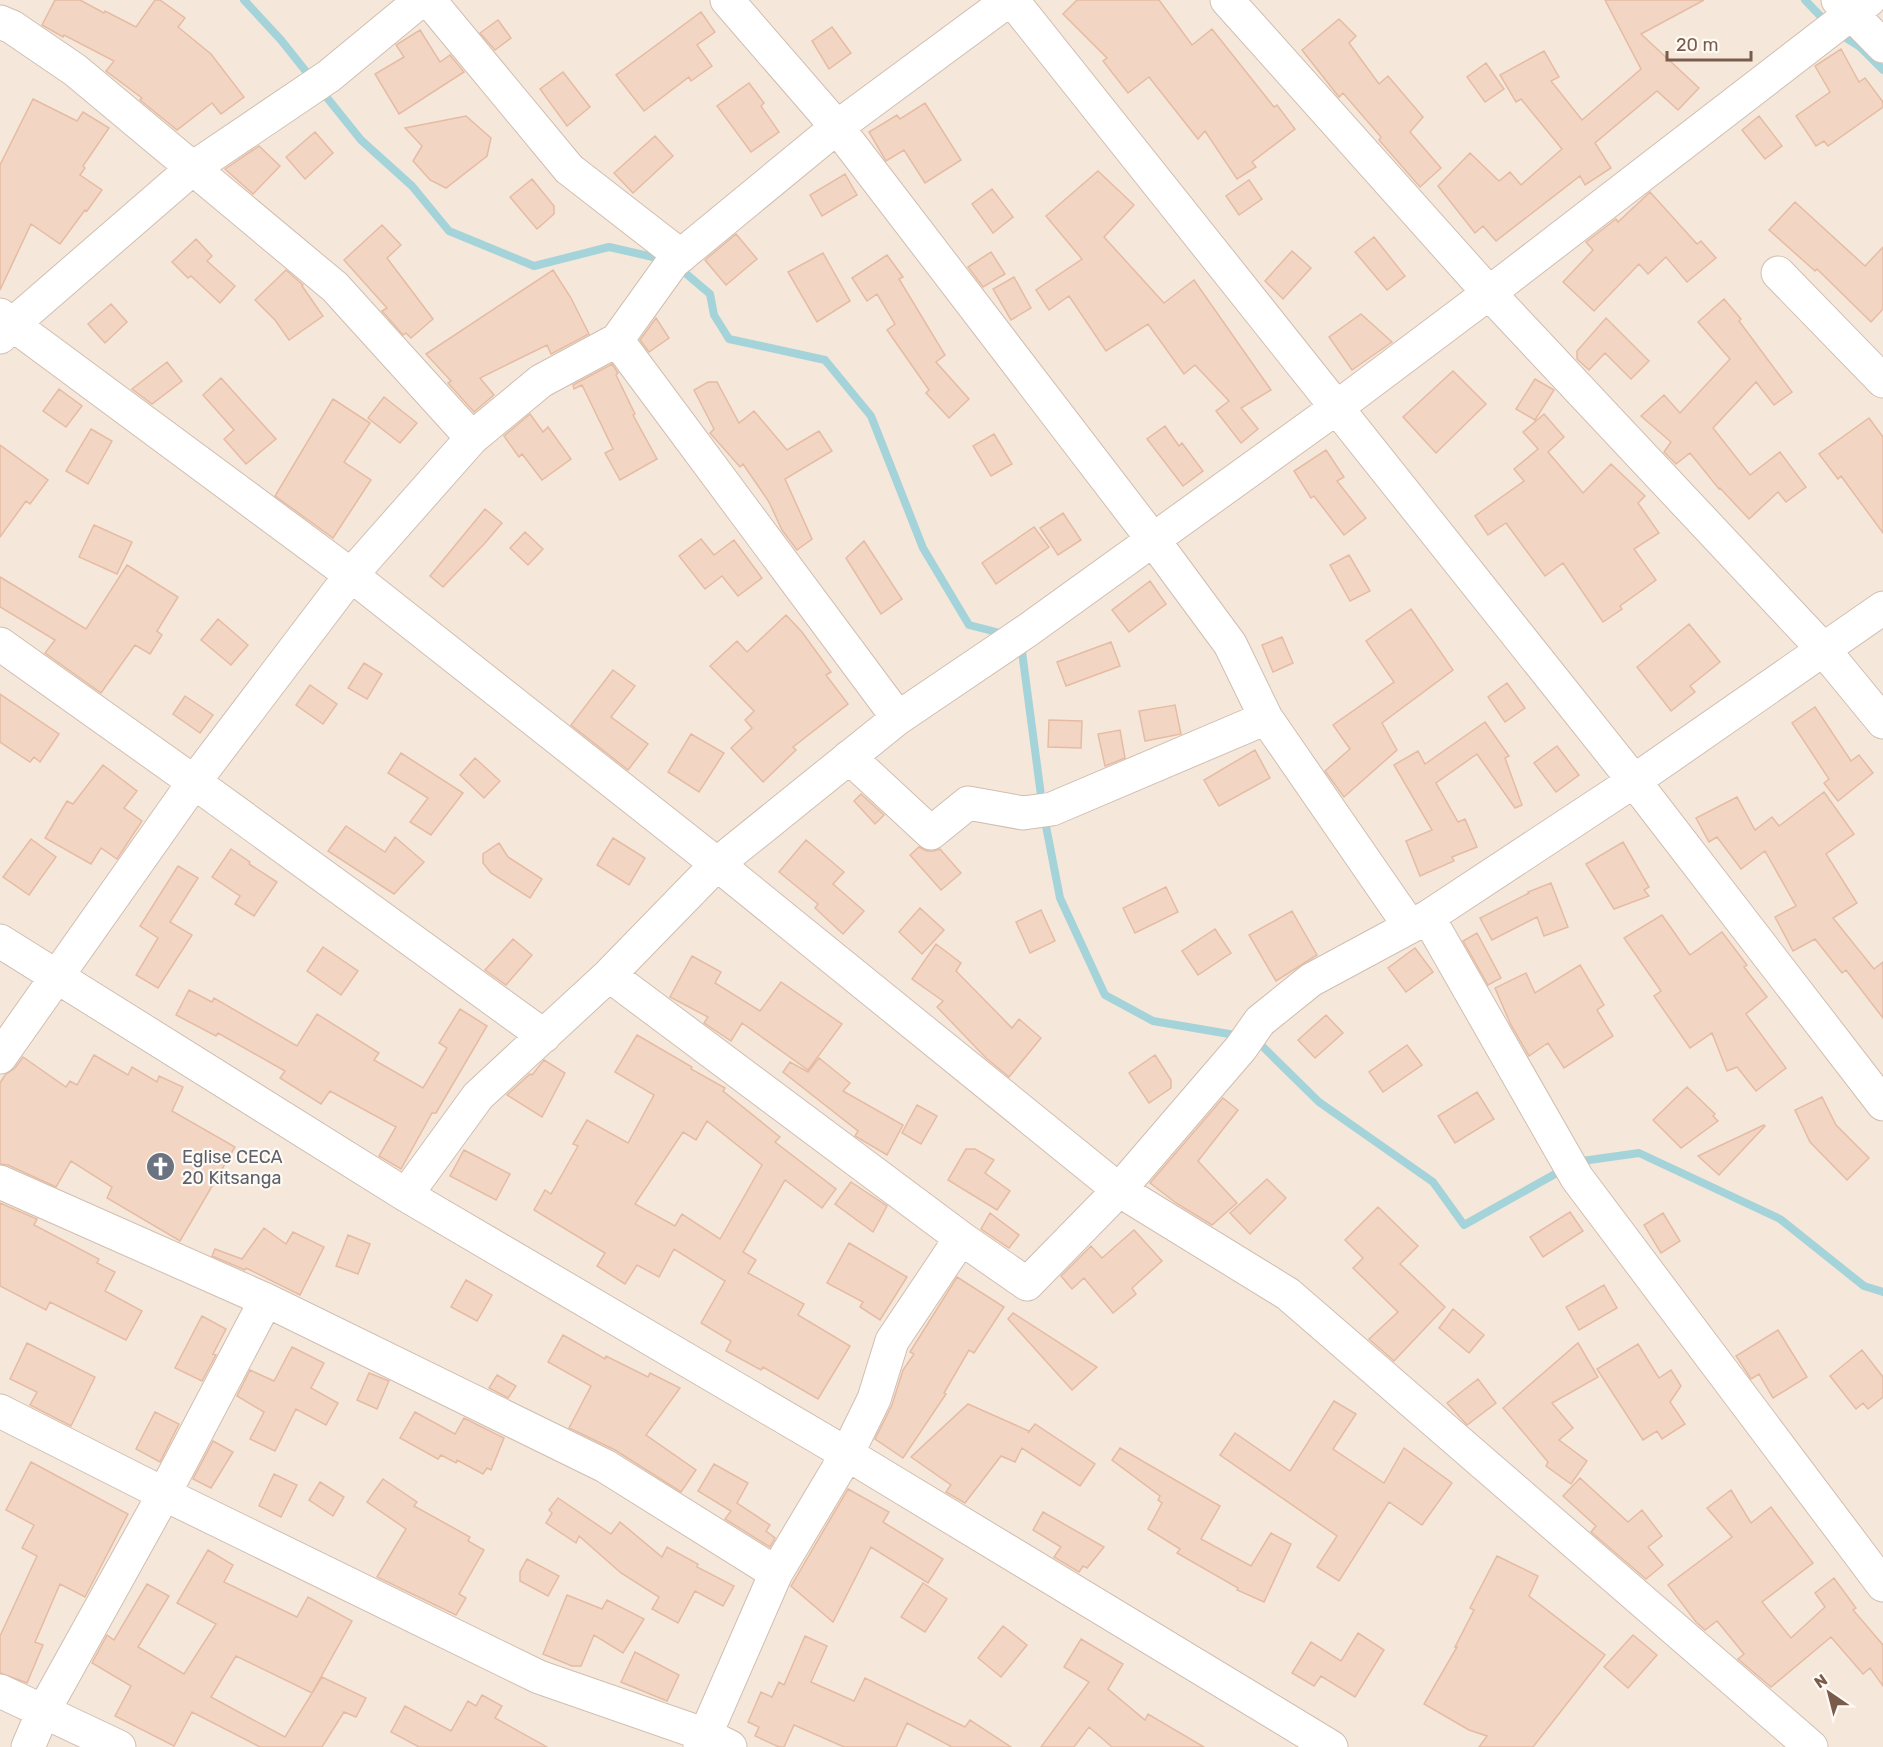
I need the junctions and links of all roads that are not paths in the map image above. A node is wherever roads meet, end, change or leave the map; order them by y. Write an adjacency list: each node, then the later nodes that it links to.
1 (421, 0): 10 (street)
2 (429, 0): 11 (street)
3 (727, 0): 9 (street)
4 (1011, 0): 9 (street); 17 (street)
5 (1227, 0): 13 (street)
6 (1853, 4): 8 (street); 13 (street)
7 (0, 22): 10 (street)
8 (1883, 46)
9 (837, 127): 11 (street); 19 (street)
10 (193, 168): 14 (street); 18 (street)
11 (681, 256): 15 (street)
12 (1778, 273): 16 (street)
13 (1489, 293): 17 (street); 23 (street)
14 (4, 325): 20 (street)
15 (617, 340): 18 (street); 24 (street)
16 (1883, 381)
17 (1336, 408): 19 (street); 29 (street)
18 (472, 438): 20 (street)
19 (1154, 541): 24 (street); 25 (street)
20 (351, 575): 28 (street); 30 (street)
21 (1883, 608): 23 (street)
22 (0, 644): 28 (street)
23 (1823, 649): 26 (street); 29 (street)
24 (898, 718): 27 (street)
25 (1266, 718): 27 (street); 31 (street)
26 (1883, 722)
27 (849, 757): 30 (street)
28 (194, 782): 34 (street); 35 (street)
29 (1634, 782): 31 (street); 37 (street)
30 (717, 864): 33 (street); 39 (street)
31 (1419, 921): 39 (street); 47 (street)
32 (0, 941): 34 (street)
33 (609, 975): 35 (street); 41 (street)
34 (57, 977): 36 (street); 40 (street)
35 (544, 1036): 40 (street)
36 (0, 1057)
37 (1883, 1104)
38 (0, 1182): 42 (street)
39 (1119, 1190): 41 (street); 54 (street)
40 (406, 1195): 44 (street)
41 (961, 1238): 44 (street)
42 (266, 1300): 45 (street); 46 (street)
43 (0, 1411): 45 (street)
44 (847, 1454): 46 (street); 53 (street)
45 (164, 1494): 49 (street); 50 (street)
46 (776, 1573): 50 (street)
47 (1883, 1586)
48 (0, 1691): 49 (street)
49 (43, 1712): 51 (street); 52 (street)
50 (712, 1743)
51 (28, 1747)
52 (119, 1747)
53 (1331, 1747)
54 (1811, 1747)

